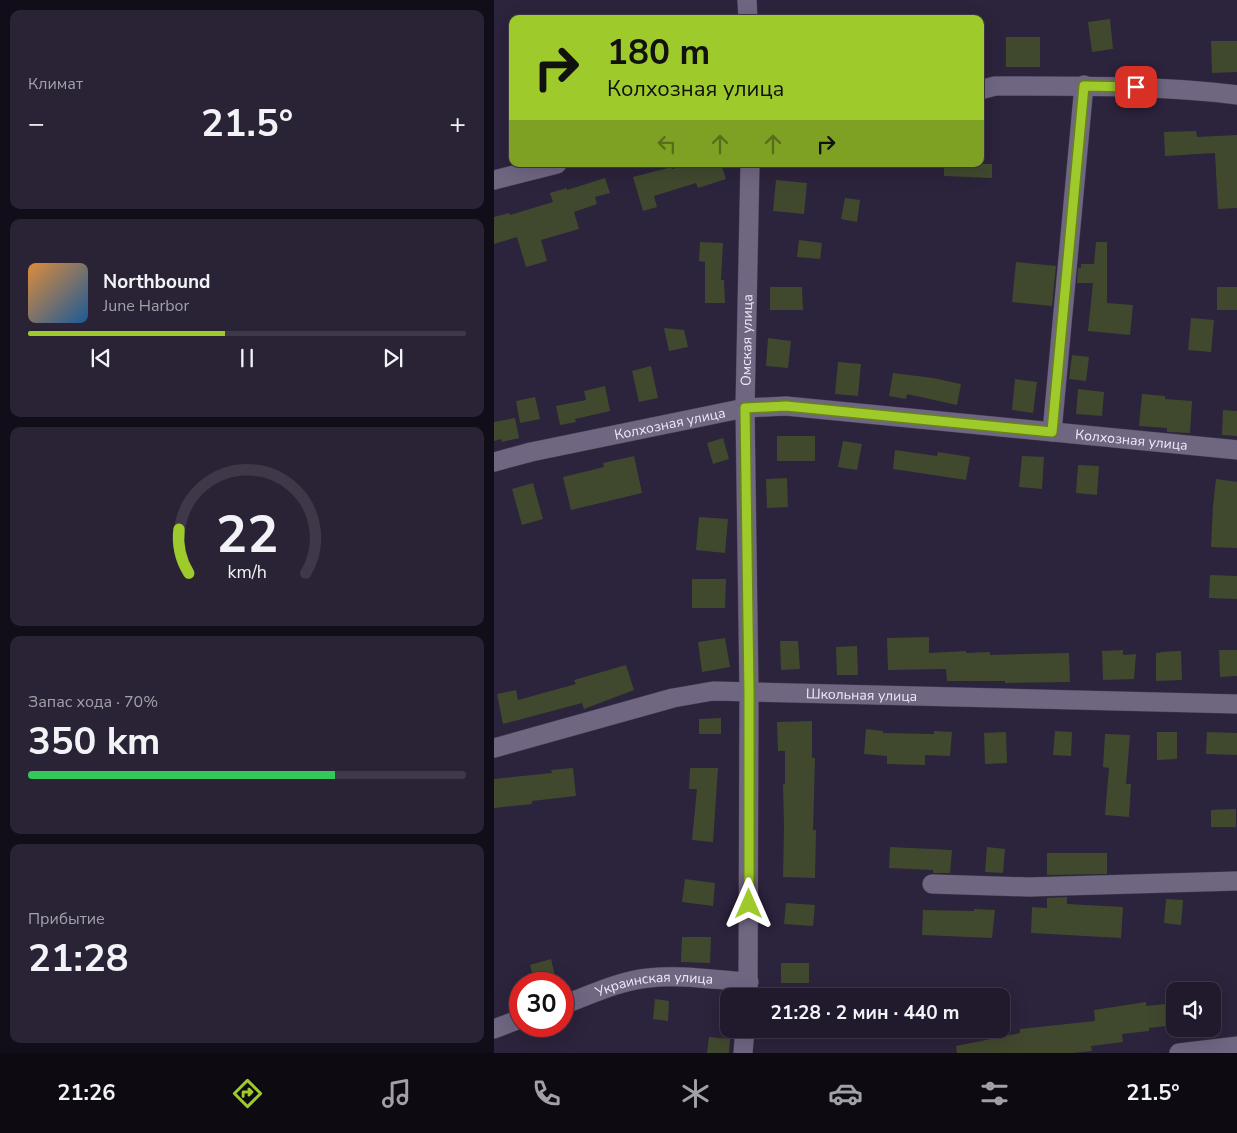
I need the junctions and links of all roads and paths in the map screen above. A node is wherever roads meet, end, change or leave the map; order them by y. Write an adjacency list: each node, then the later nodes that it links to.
1 (747, 0): 2 (street)
2 (748, 15)
3 (1084, 86): 4 (street); 5 (street); 10 (street)
4 (984, 89)
5 (1237, 95)
6 (545, 167): 8 (street)
7 (750, 167): 9 (street, Омская улица)
8 (494, 180)
9 (745, 408): 10 (street, Колхозная улица); 12 (street, Колхозная улица); 13 (street, Омская улица)
10 (1052, 432): 11 (street, Колхозная улица)
11 (1237, 450)
12 (494, 462)
13 (749, 691): 14 (street, Школьная улица); 15 (street, Школьная улица); 19 (street, Омская улица)
14 (1237, 704)
15 (494, 748)
16 (1237, 881): 17 (street)
17 (932, 884)
18 (742, 988): 20 (street, Украинская улица)
19 (748, 988)
20 (574, 1001)
21 (509, 1023): 22 (street)
22 (494, 1029)
23 (745, 1038): 25 (street)
24 (1237, 1046): 26 (street)
25 (744, 1053)
26 (1179, 1053)

